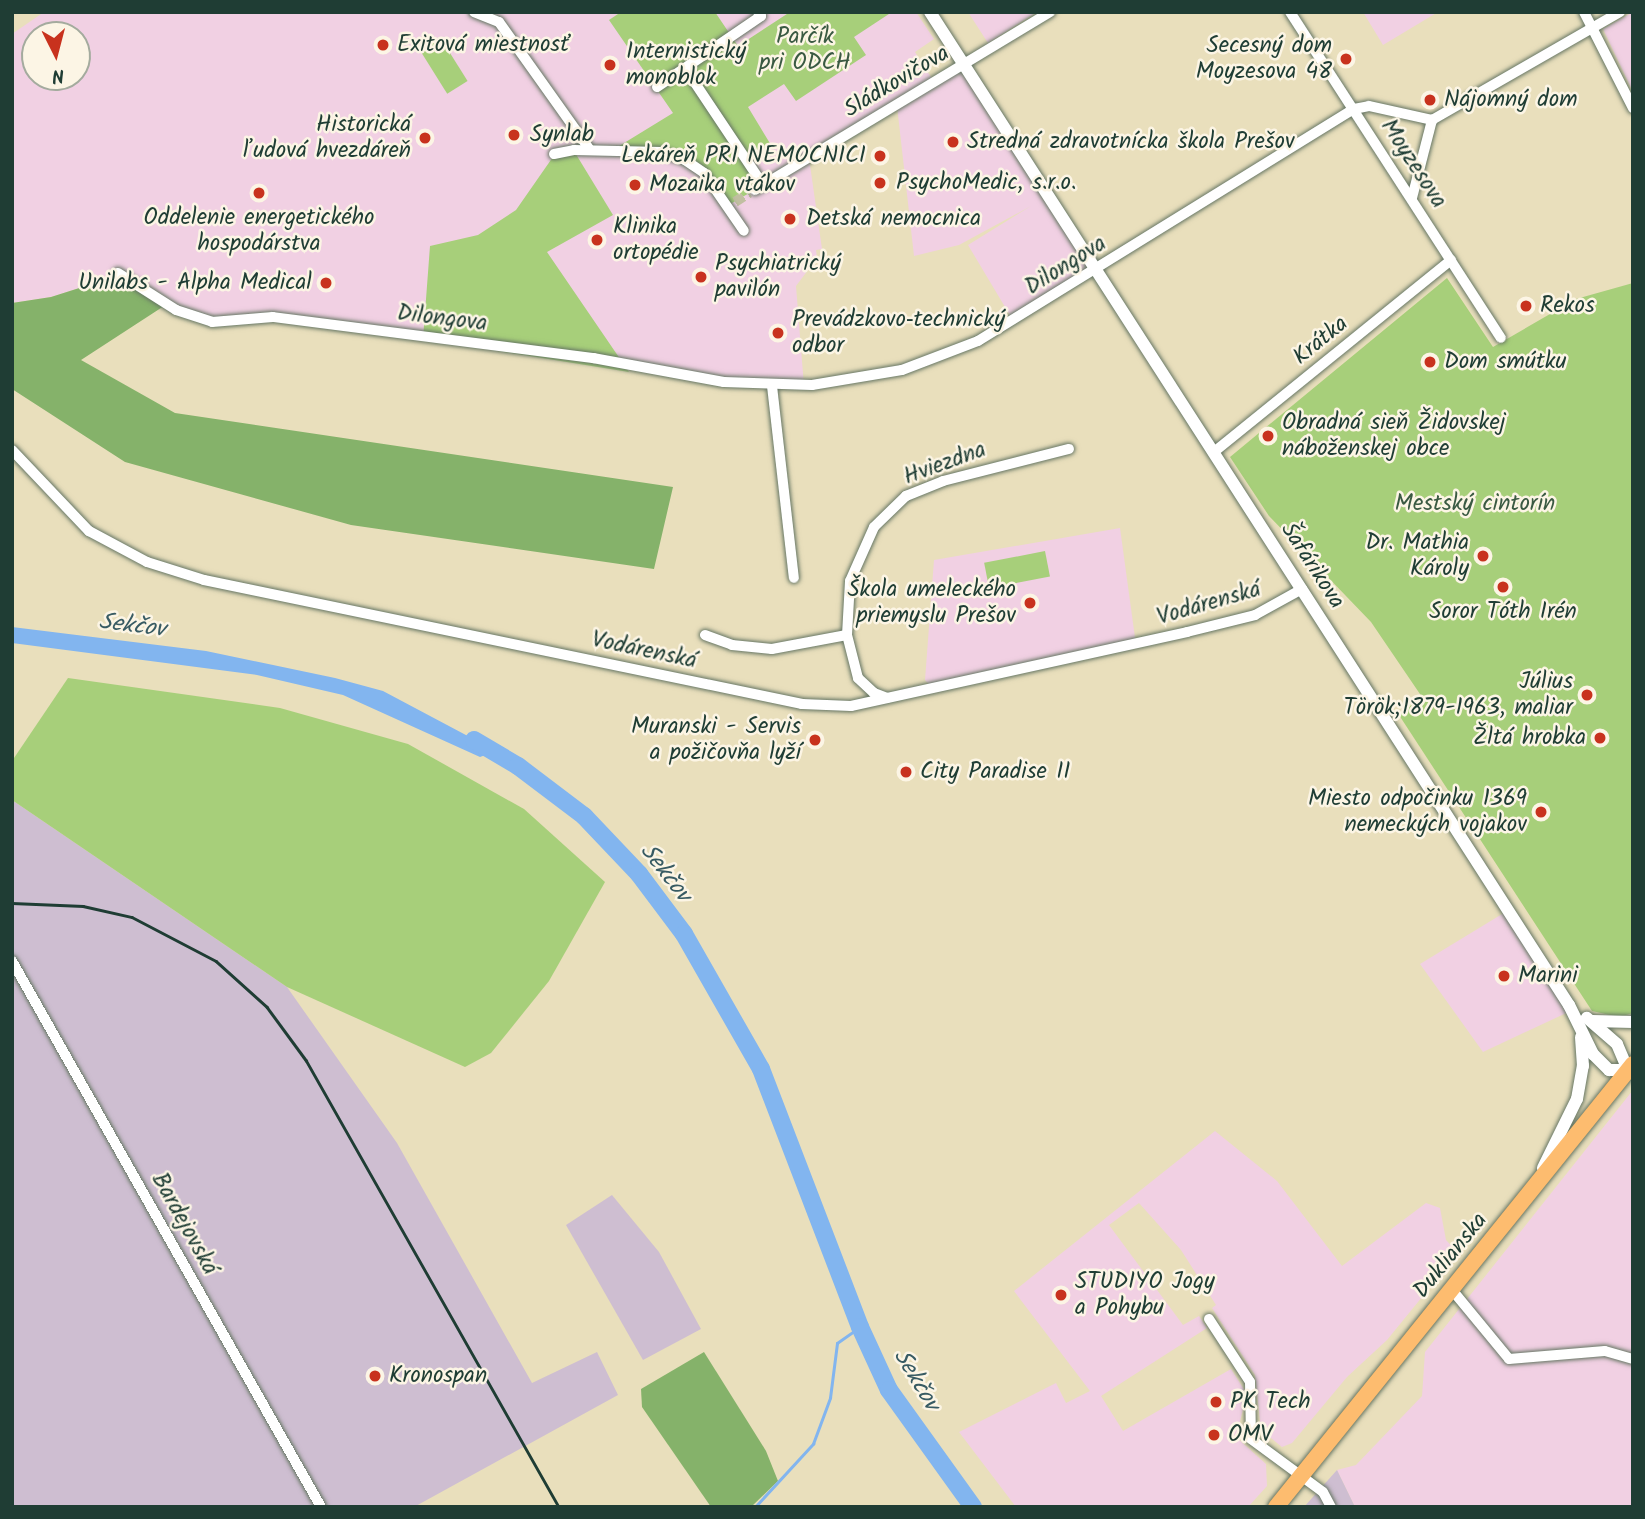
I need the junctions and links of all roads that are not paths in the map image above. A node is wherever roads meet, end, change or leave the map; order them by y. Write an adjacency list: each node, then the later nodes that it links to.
1 (474, 12): 15 (street)
2 (758, 12): 10 (street)
3 (930, 12): 9 (street, Šafárikova)
4 (1050, 12): 9 (street, Sládkovičova)
5 (1290, 12): 13 (street, Moyzesova)
6 (1584, 12): 8 (street)
7 (1620, 12): 8 (street)
8 (1592, 29): 12 (street); 14 (street)
9 (965, 64): 10 (street, Sládkovičova); 20 (street, Šafárikova)
10 (685, 68): 11 (street)
11 (657, 87)
12 (1633, 108)
13 (1354, 109): 14 (street); 17 (street, Moyzesova); 20 (street, Dilongova)
14 (1432, 120): 17 (street)
15 (590, 150): 16 (street); 18 (street)
16 (554, 154)
17 (1412, 198): 19 (street, Moyzesova)
18 (744, 230)
19 (1451, 260): 22 (street, Moyzesova); 26 (street, Krátka)
20 (1098, 268): 23 (street, Dilongova); 26 (street, Šafárikova)
21 (118, 273): 23 (street, Dilongova)
22 (1501, 338)
23 (772, 386): 27 (street)
24 (1069, 449): 30 (street, Hviezdna)
25 (12, 450): 31 (street, Vodárenská)
26 (1214, 452): 28 (street, Šafárikova)
27 (794, 579)
28 (1301, 589): 31 (street, Vodárenská); 33 (street, Šafárikova)
29 (705, 635): 30 (street)
30 (847, 635): 31 (street, Hviezdna)
31 (887, 698)
32 (12, 961): 43 (street, Bardejovská)
33 (1569, 1005): 34 (street); 36 (street, Šafárikova)
34 (1587, 1018): 35 (street); 37 (street)
35 (1633, 1022)
36 (1581, 1033): 37 (street, Šafárikova); 38 (street)
37 (1630, 1067): 38 (main road, Duklianska)
38 (1531, 1192): 39 (main road, Duklianska)
39 (1453, 1292): 41 (street); 42 (main road, Duklianska)
40 (1209, 1319): 42 (street)
41 (1633, 1359)
42 (1302, 1474): 44 (main road, Duklianska); 45 (street)
43 (321, 1507)
44 (1276, 1507)
45 (1331, 1507)

